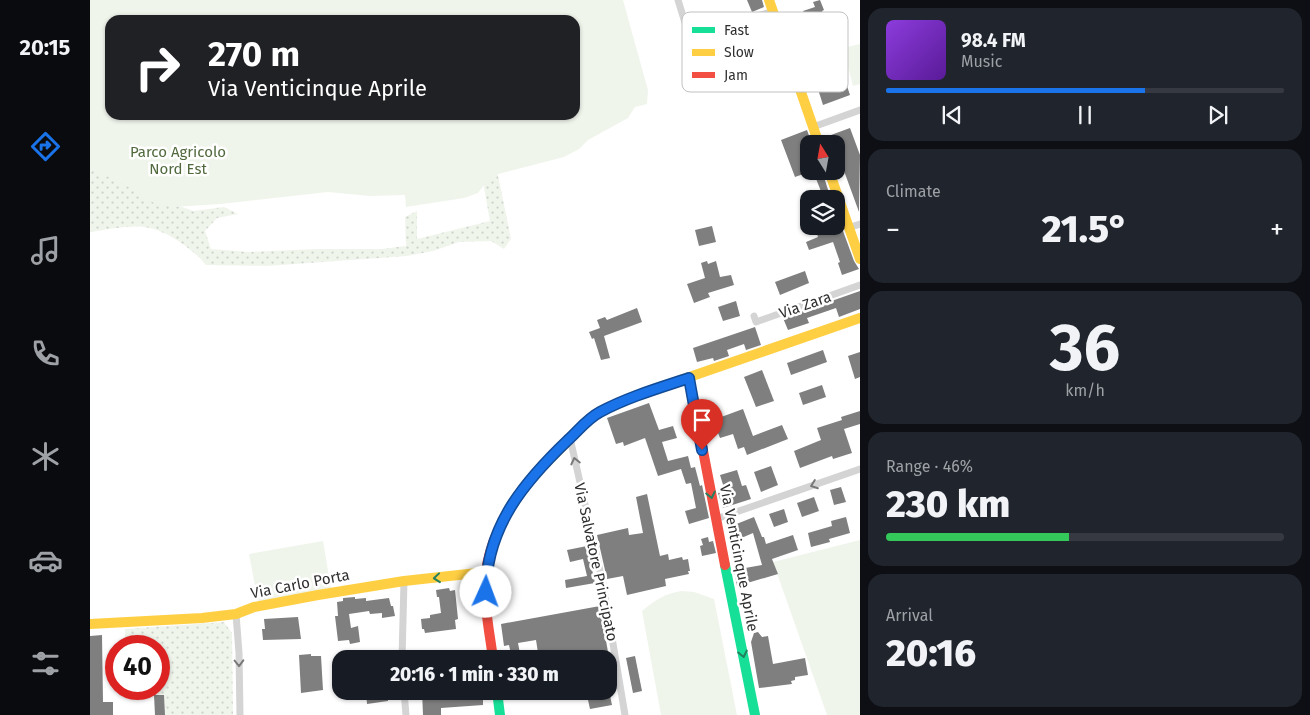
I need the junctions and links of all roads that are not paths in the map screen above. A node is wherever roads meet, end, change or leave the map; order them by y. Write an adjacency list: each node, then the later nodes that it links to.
1 (678, 0): 5 (street)
2 (769, 0): 3 (street)
3 (773, 11): 4 (street)
4 (770, 12)
5 (682, 13)
6 (801, 92): 8 (street)
7 (860, 110): 8 (street)
8 (813, 127): 9 (street)
9 (816, 135)
10 (832, 180): 12 (street)
11 (860, 224): 12 (street)
12 (848, 228): 13 (street)
13 (860, 258)
14 (860, 286): 15 (street, Via Zara)
15 (754, 316)
16 (860, 318): 17 (street)
17 (689, 378): 18 (street); 20 (street, Via Venticinque Aprile, one-way to 20)
18 (570, 438): 21 (street); 32 (street, Via Salvatore Principato, one-way to 18)
19 (860, 469): 20 (street, one-way to 20)
20 (716, 519): 33 (street, Via Venticinque Aprile, one-way to 33)
21 (486, 572): 22 (street, Via Carlo Porta, one-way to 22); 26 (street)
22 (404, 581): 23 (street, Via Carlo Porta); 25 (street)
23 (236, 614): 24 (street, Via Carlo Porta); 29 (street, one-way to 29)
24 (90, 624)
25 (402, 650)
26 (492, 650)
27 (405, 700): 30 (street)
28 (498, 700): 31 (street)
29 (240, 715)
30 (406, 715)
31 (500, 715)
32 (625, 715)
33 (755, 715)

